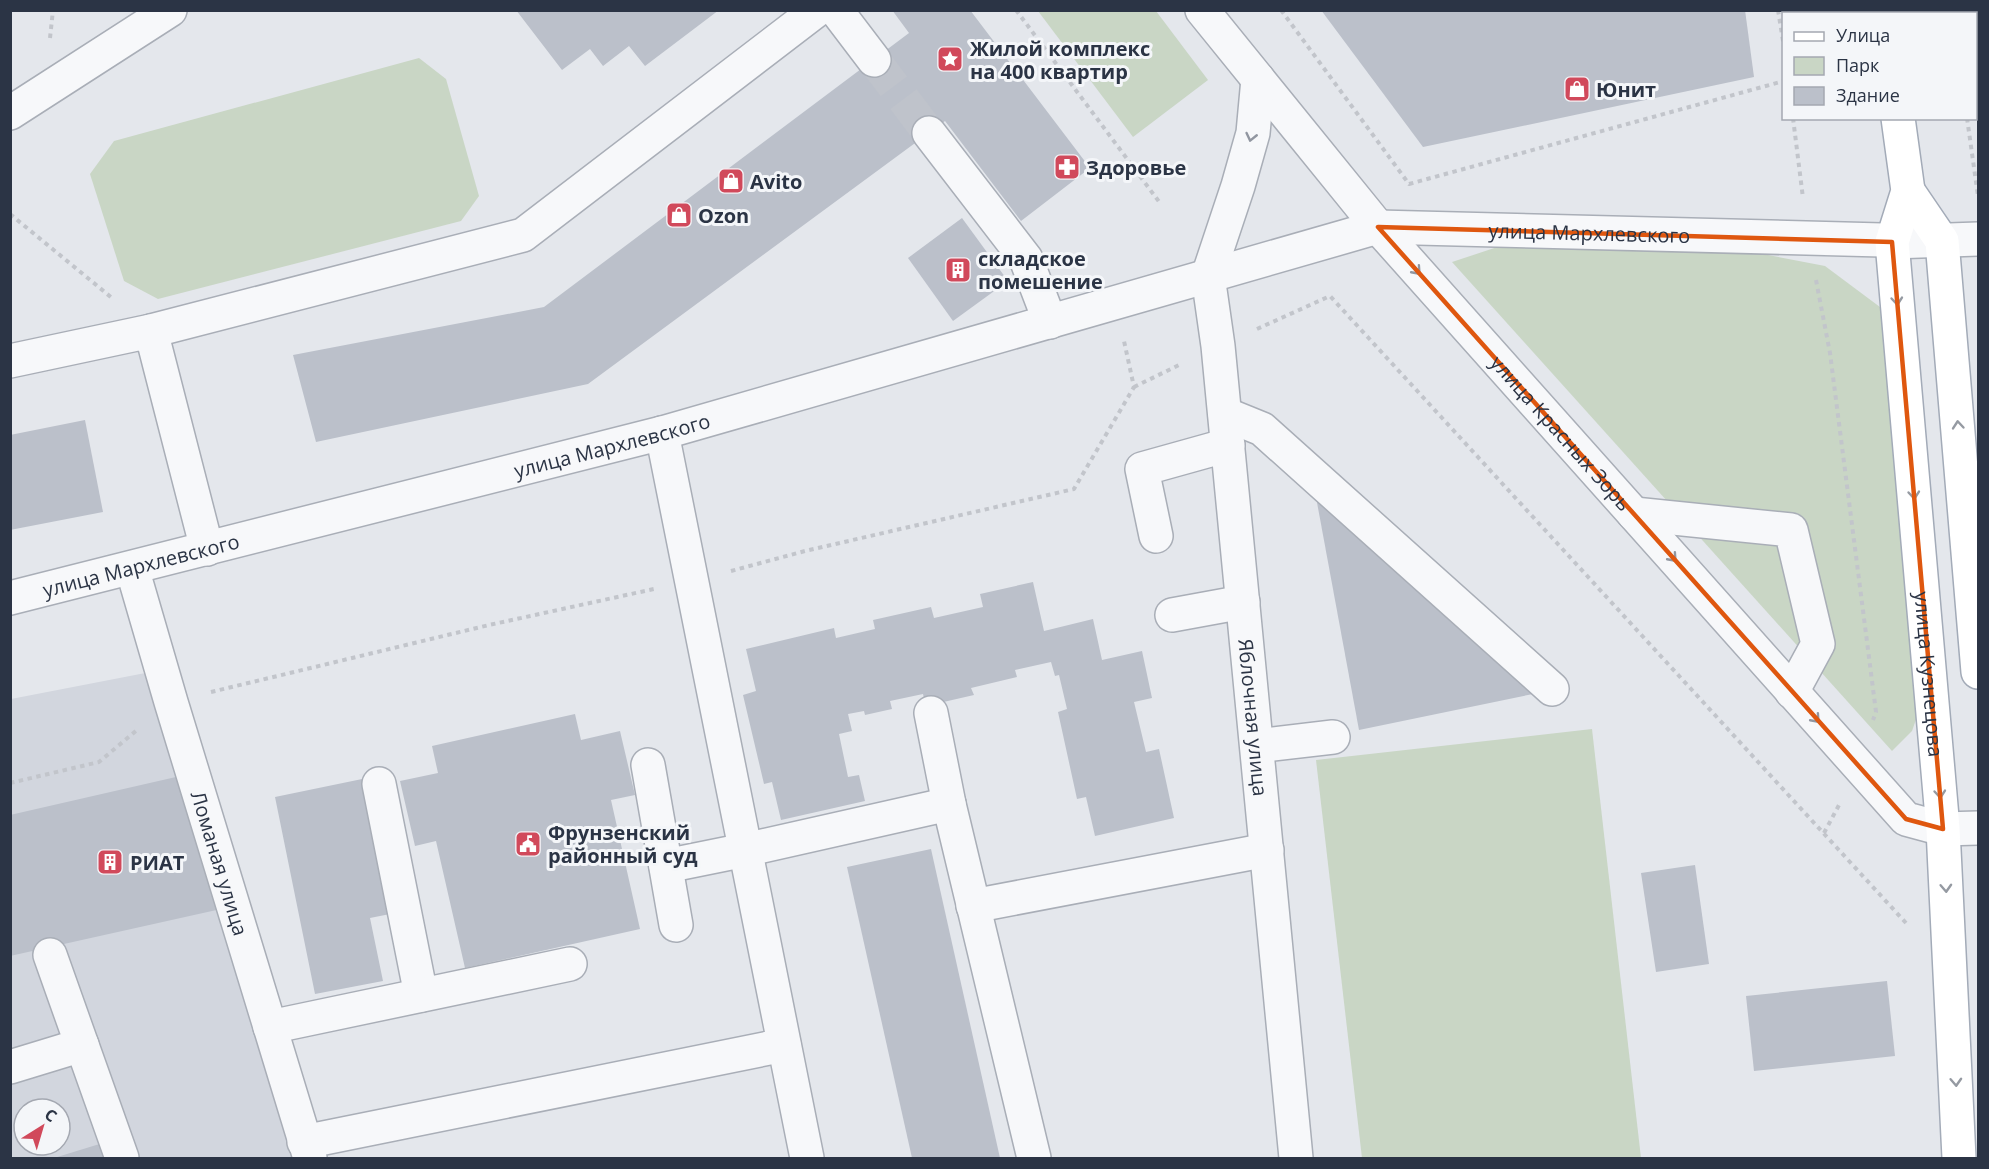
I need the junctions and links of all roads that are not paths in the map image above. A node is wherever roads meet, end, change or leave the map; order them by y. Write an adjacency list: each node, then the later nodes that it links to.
1 (170, 10): 7 (street)
2 (817, 10): 17 (street)
3 (836, 10): 5 (street)
4 (1202, 10): 6 (street, улица Красных Зорь)
5 (874, 60)
6 (1258, 79): 11 (street, улица Красных Зорь); 15 (street, one-way to 15)
7 (10, 113)
8 (1898, 120): 10 (main road, улица Кузнецова)
9 (929, 133): 16 (street)
10 (1908, 191): 13 (main road, улица Кузнецова); 14 (main road, улица Кузнецова)
11 (1378, 227): 14 (street, улица Мархлевского); 15 (street, улица Мархлевского); 21 (street, улица Красных Зорь, one-way to 21)
12 (1978, 239): 13 (street, улица Мархлевского)
13 (1942, 241): 14 (street, улица Мархлевского); 28 (main road, улица Кузнецова, one-way to 13)
14 (1892, 242): 38 (main road, улица Кузнецова, one-way to 38)
15 (1208, 276): 16 (street, улица Мархлевского); 19 (street, Яблочная улица)
16 (1050, 322): 20 (street, улица Мархлевского)
17 (151, 331): 18 (street); 23 (street)
18 (10, 361)
19 (1226, 430): 22 (street); 26 (street, Яблочная улица); 29 (street)
20 (662, 433): 23 (street, улица Мархлевского); 39 (street)
21 (1634, 514): 30 (street, улица Красных Зорь, one-way to 30); 30 (street)
22 (1156, 536)
23 (207, 549): 24 (street, улица Мархлевского)
24 (132, 568): 25 (street, улица Мархлевского); 47 (street, Ломаная улица)
25 (10, 598)
26 (1243, 602): 27 (street); 33 (street, Яблочная улица)
27 (1172, 615)
28 (1978, 672)
29 (1552, 689)
30 (1792, 692): 38 (street, улица Красных Зорь, one-way to 38)
31 (931, 713): 36 (street)
32 (1333, 737): 33 (street)
33 (1257, 746): 40 (street, Яблочная улица)
34 (648, 765): 41 (street)
35 (379, 784): 46 (street)
36 (949, 804): 39 (street); 42 (street)
37 (1978, 828): 38 (street, улица Красных Зорь)
38 (1943, 829): 56 (main road, улица Кузнецова, one-way to 56)
39 (745, 850): 41 (street); 49 (street)
40 (1268, 850): 42 (street); 55 (street, Яблочная улица)
41 (666, 866): 43 (street)
42 (973, 906): 54 (street)
43 (676, 925)
44 (50, 955): 48 (street)
45 (570, 964): 46 (street)
46 (421, 995): 47 (street)
47 (270, 1027): 51 (street, Ломаная улица)
48 (82, 1045): 50 (street); 52 (street)
49 (784, 1045): 51 (street); 53 (street)
50 (10, 1067)
51 (307, 1150)
52 (122, 1158)
53 (807, 1158)
54 (1034, 1158)
55 (1296, 1158)
56 (1959, 1158)

